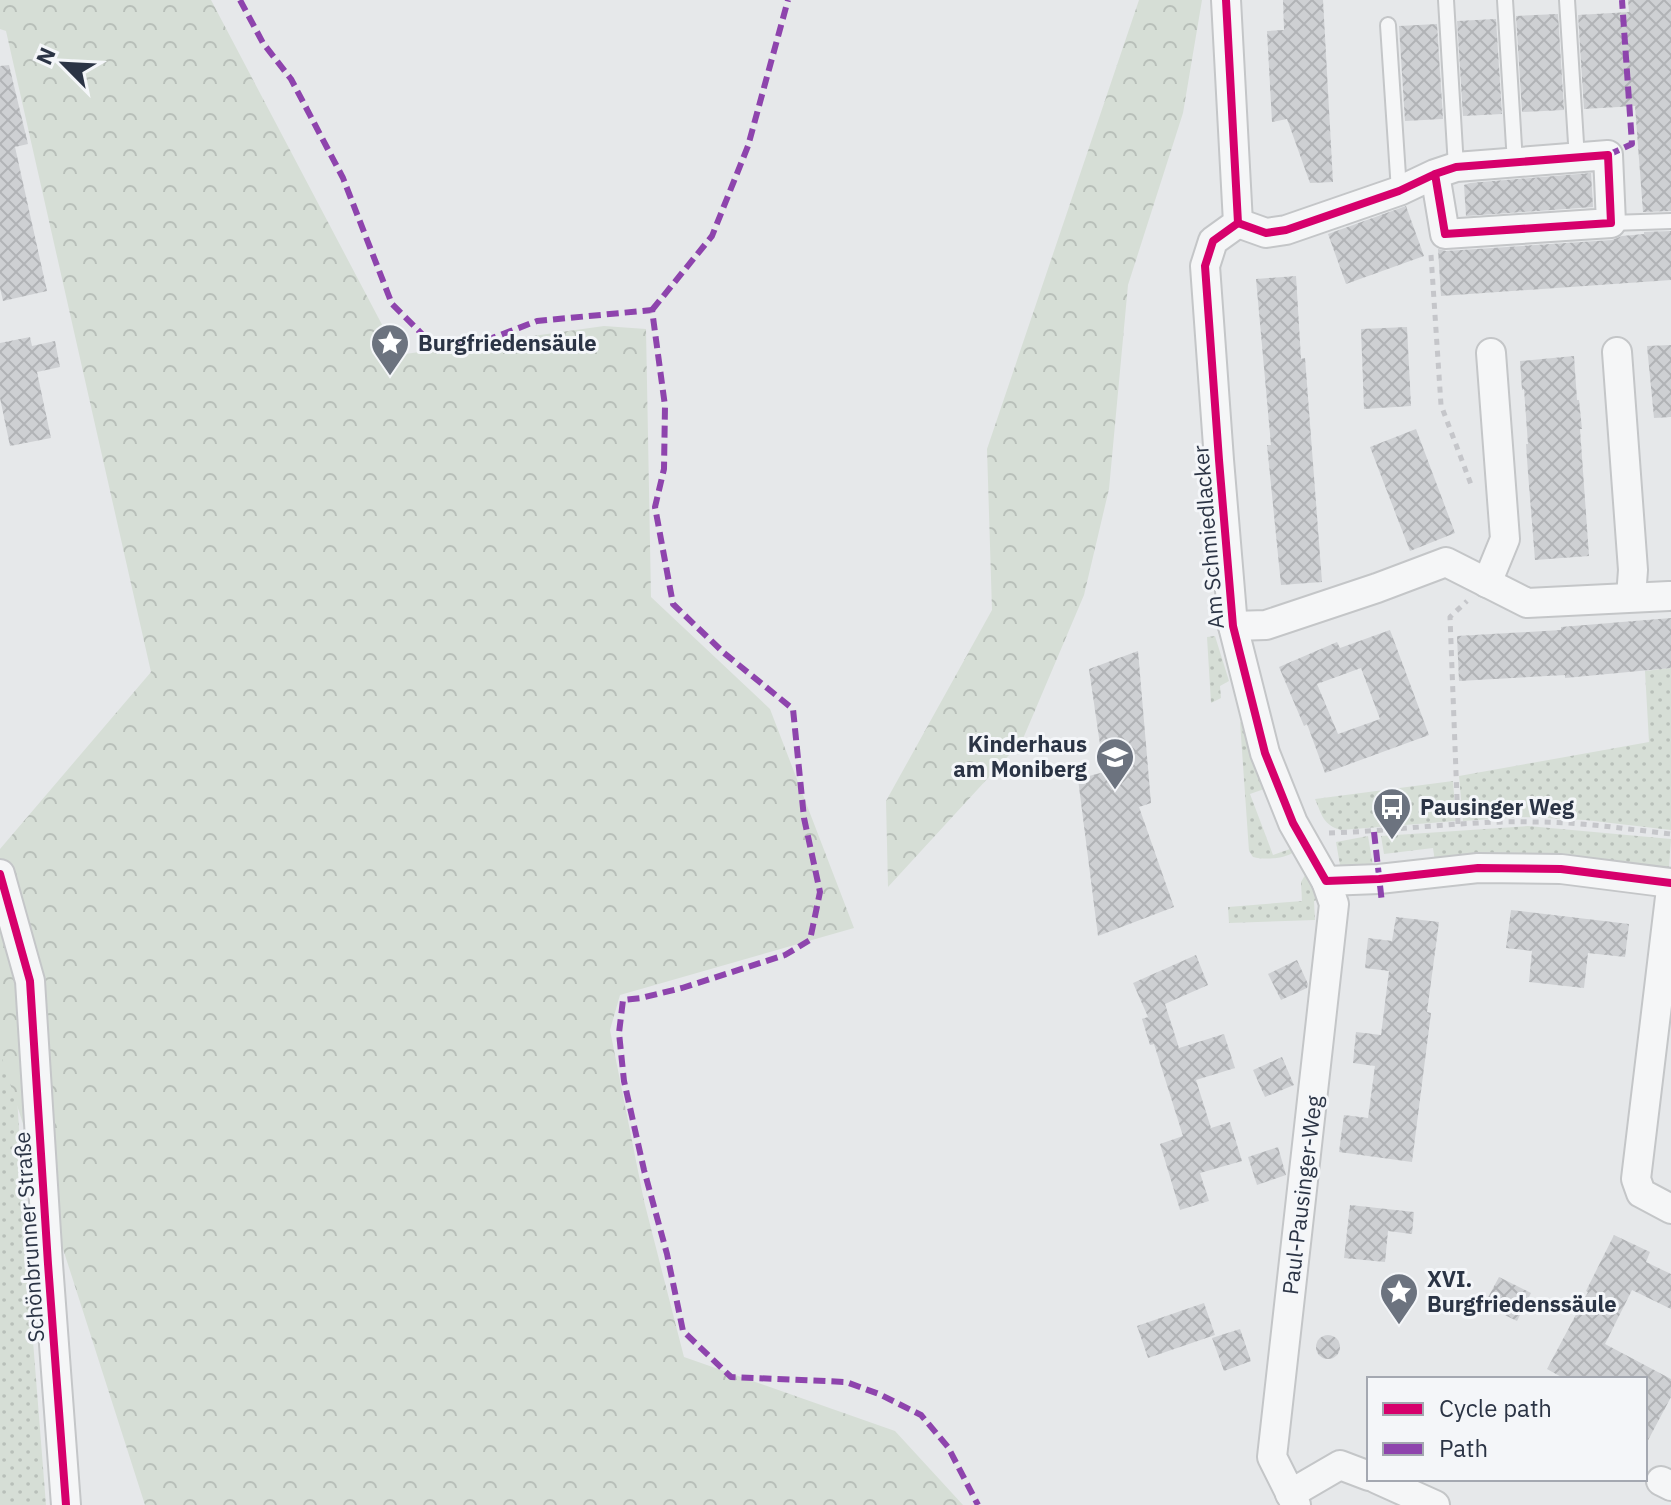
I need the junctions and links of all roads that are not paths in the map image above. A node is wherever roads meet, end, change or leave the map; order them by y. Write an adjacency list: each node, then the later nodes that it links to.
1 (1226, 0): 11 (street)
2 (1446, 0): 8 (lane)
3 (1505, 0): 7 (lane)
4 (1567, 0): 6 (lane)
5 (1388, 25): 9 (lane)
6 (1577, 159): 7 (street); 12 (street)
7 (1515, 163): 8 (street)
8 (1445, 170): 9 (street); 12 (street)
9 (1399, 191): 11 (street)
10 (1671, 221): 12 (lane)
11 (1238, 223): 18 (street, Am Schmiedlacker)
12 (1611, 223)
13 (1617, 352): 17 (street)
14 (1491, 353): 15 (street)
15 (1487, 583): 17 (street, Am Schmiedlacker); 18 (street, Am Schmiedlacker)
16 (1669, 596): 17 (street, Am Schmiedlacker)
17 (1631, 597)
18 (1233, 626): 20 (street, Am Schmiedlacker)
19 (0, 874): 26 (street, Schönbrunner Straße)
20 (1326, 881): 21 (street); 25 (street, Paul-Pausinger-Weg)
21 (1671, 886): 22 (street)
22 (1671, 1209)
23 (1367, 1475): 25 (street)
24 (1381, 1481): 27 (street)
25 (1293, 1500)
26 (66, 1505)
27 (1435, 1505)

